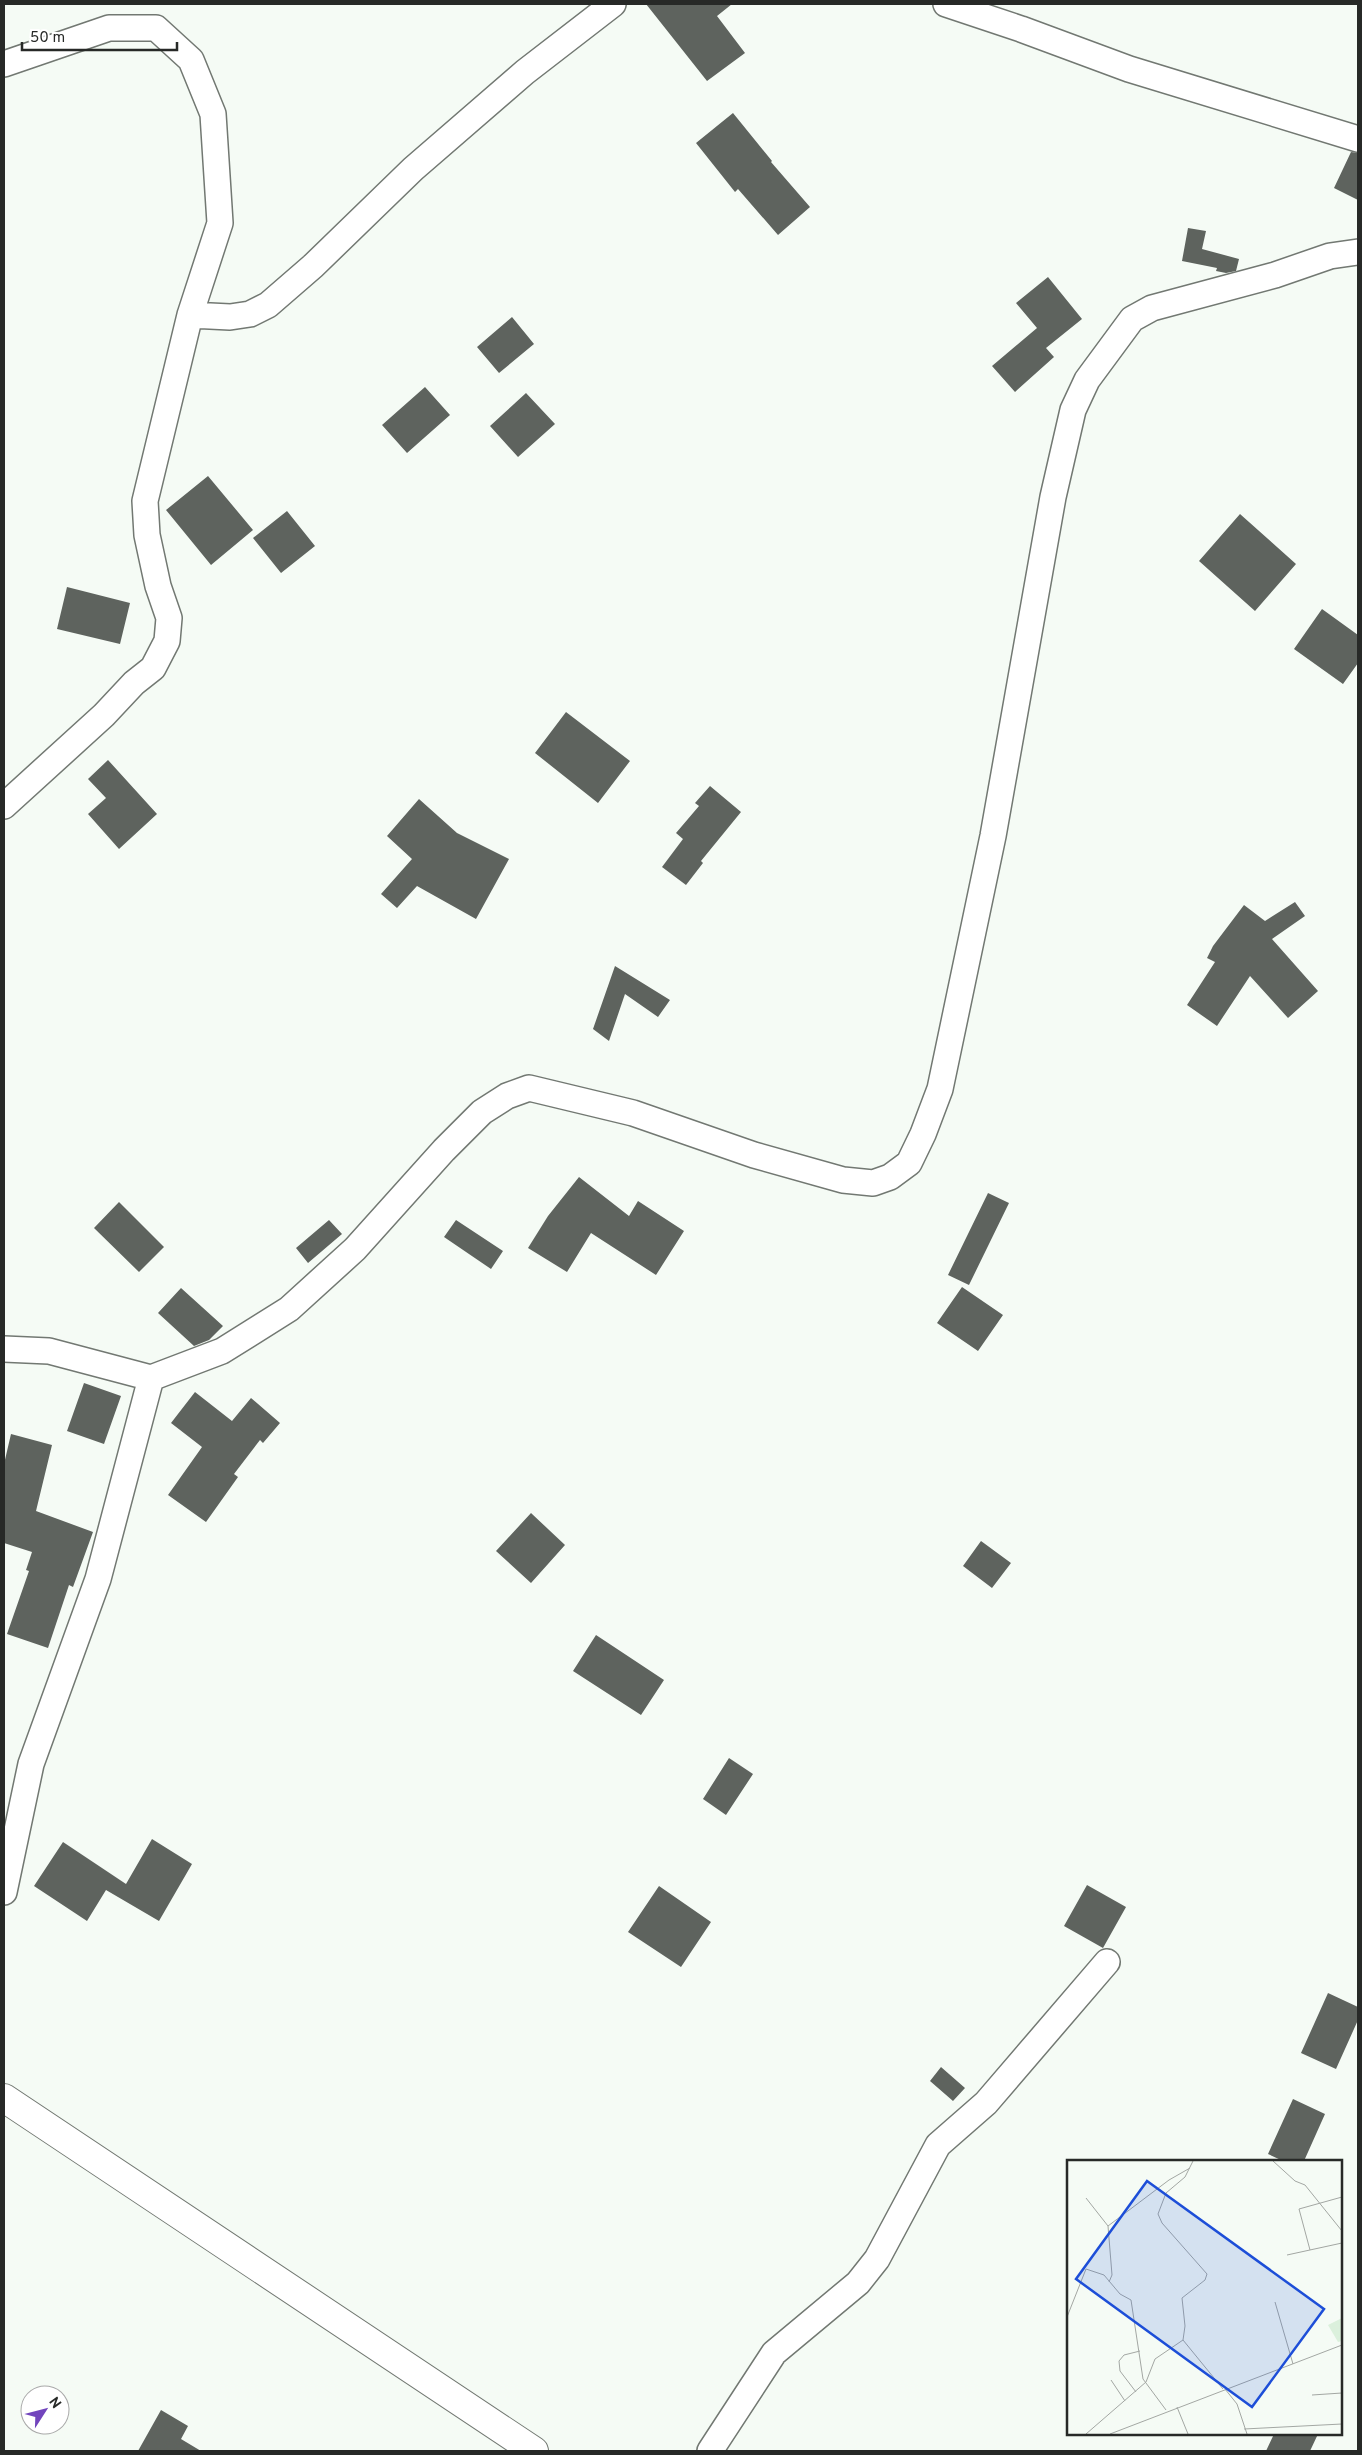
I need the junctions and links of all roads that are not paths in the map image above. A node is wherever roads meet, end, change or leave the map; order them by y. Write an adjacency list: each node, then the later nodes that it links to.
1 (613, 4): 6 (street)
2 (946, 4): 4 (street)
3 (4, 64): 6 (street)
4 (1358, 139)
5 (1358, 252): 9 (street)
6 (190, 315): 7 (street)
7 (4, 806)
8 (4, 1349): 9 (street)
9 (151, 1378): 10 (street)
10 (4, 1892)
11 (1107, 1962): 14 (street)
12 (4, 2098): 13 (main road)
13 (534, 2451)
14 (710, 2451)

